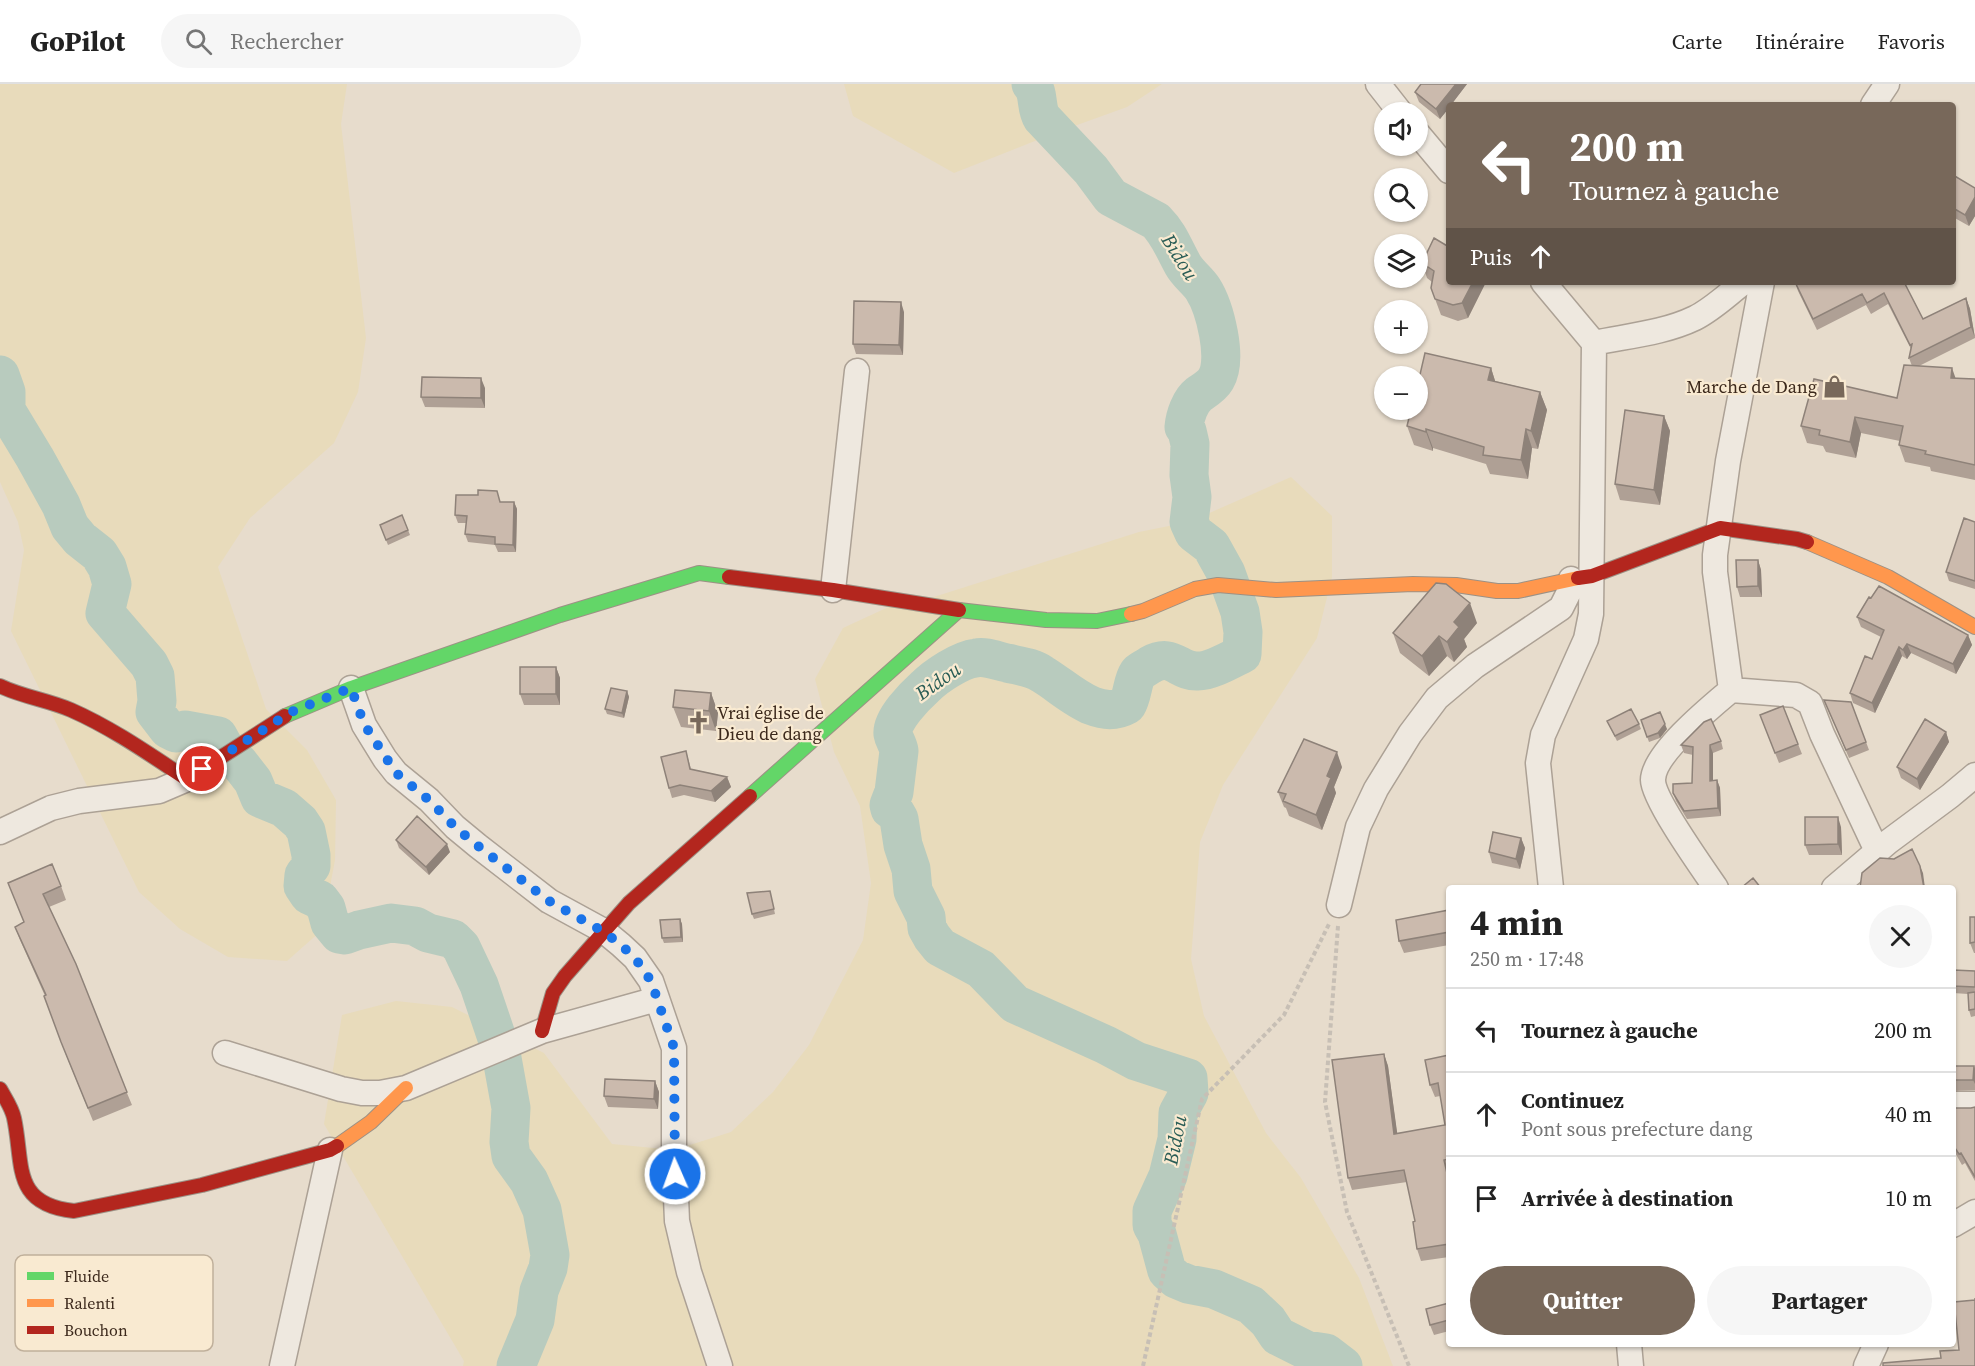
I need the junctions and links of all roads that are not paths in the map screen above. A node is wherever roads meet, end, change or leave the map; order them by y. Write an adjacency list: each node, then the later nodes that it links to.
1 (1378, 84): 3 (street)
2 (1887, 84): 4 (street)
3 (1392, 102)
4 (1875, 102)
5 (1428, 146): 6 (street)
6 (1446, 167)
7 (1546, 285): 10 (street)
8 (1740, 285): 10 (street)
9 (1761, 285): 12 (street)
10 (1594, 343): 13 (street)
11 (857, 371): 14 (street)
12 (1720, 528): 13 (street); 16 (street); 19 (street)
13 (1582, 577): 15 (street); 24 (street); 27 (street)
14 (833, 590): 15 (street); 18 (street)
15 (959, 610): 28 (street)
16 (1975, 627)
17 (0, 686): 21 (street)
18 (351, 688): 21 (street); 28 (street)
19 (1731, 690): 23 (street); 25 (street)
20 (1975, 775): 23 (street)
21 (187, 779): 22 (street)
22 (0, 832)
23 (1877, 850): 26 (street)
24 (1551, 885)
25 (1714, 885)
26 (1837, 885)
27 (1339, 905)
28 (604, 932): 29 (street); 30 (street)
29 (657, 999): 30 (street); 42 (street)
30 (542, 1031): 32 (street)
31 (225, 1053): 32 (street)
32 (406, 1088): 36 (street)
33 (0, 1089): 36 (street)
34 (1956, 1104): 35 (street)
35 (1975, 1104)
36 (330, 1150): 41 (street)
37 (1975, 1212): 38 (street)
38 (1956, 1223)
39 (1629, 1347): 43 (street)
40 (1875, 1347): 44 (street)
41 (282, 1366)
42 (720, 1366)
43 (1630, 1366)
44 (1866, 1366)

